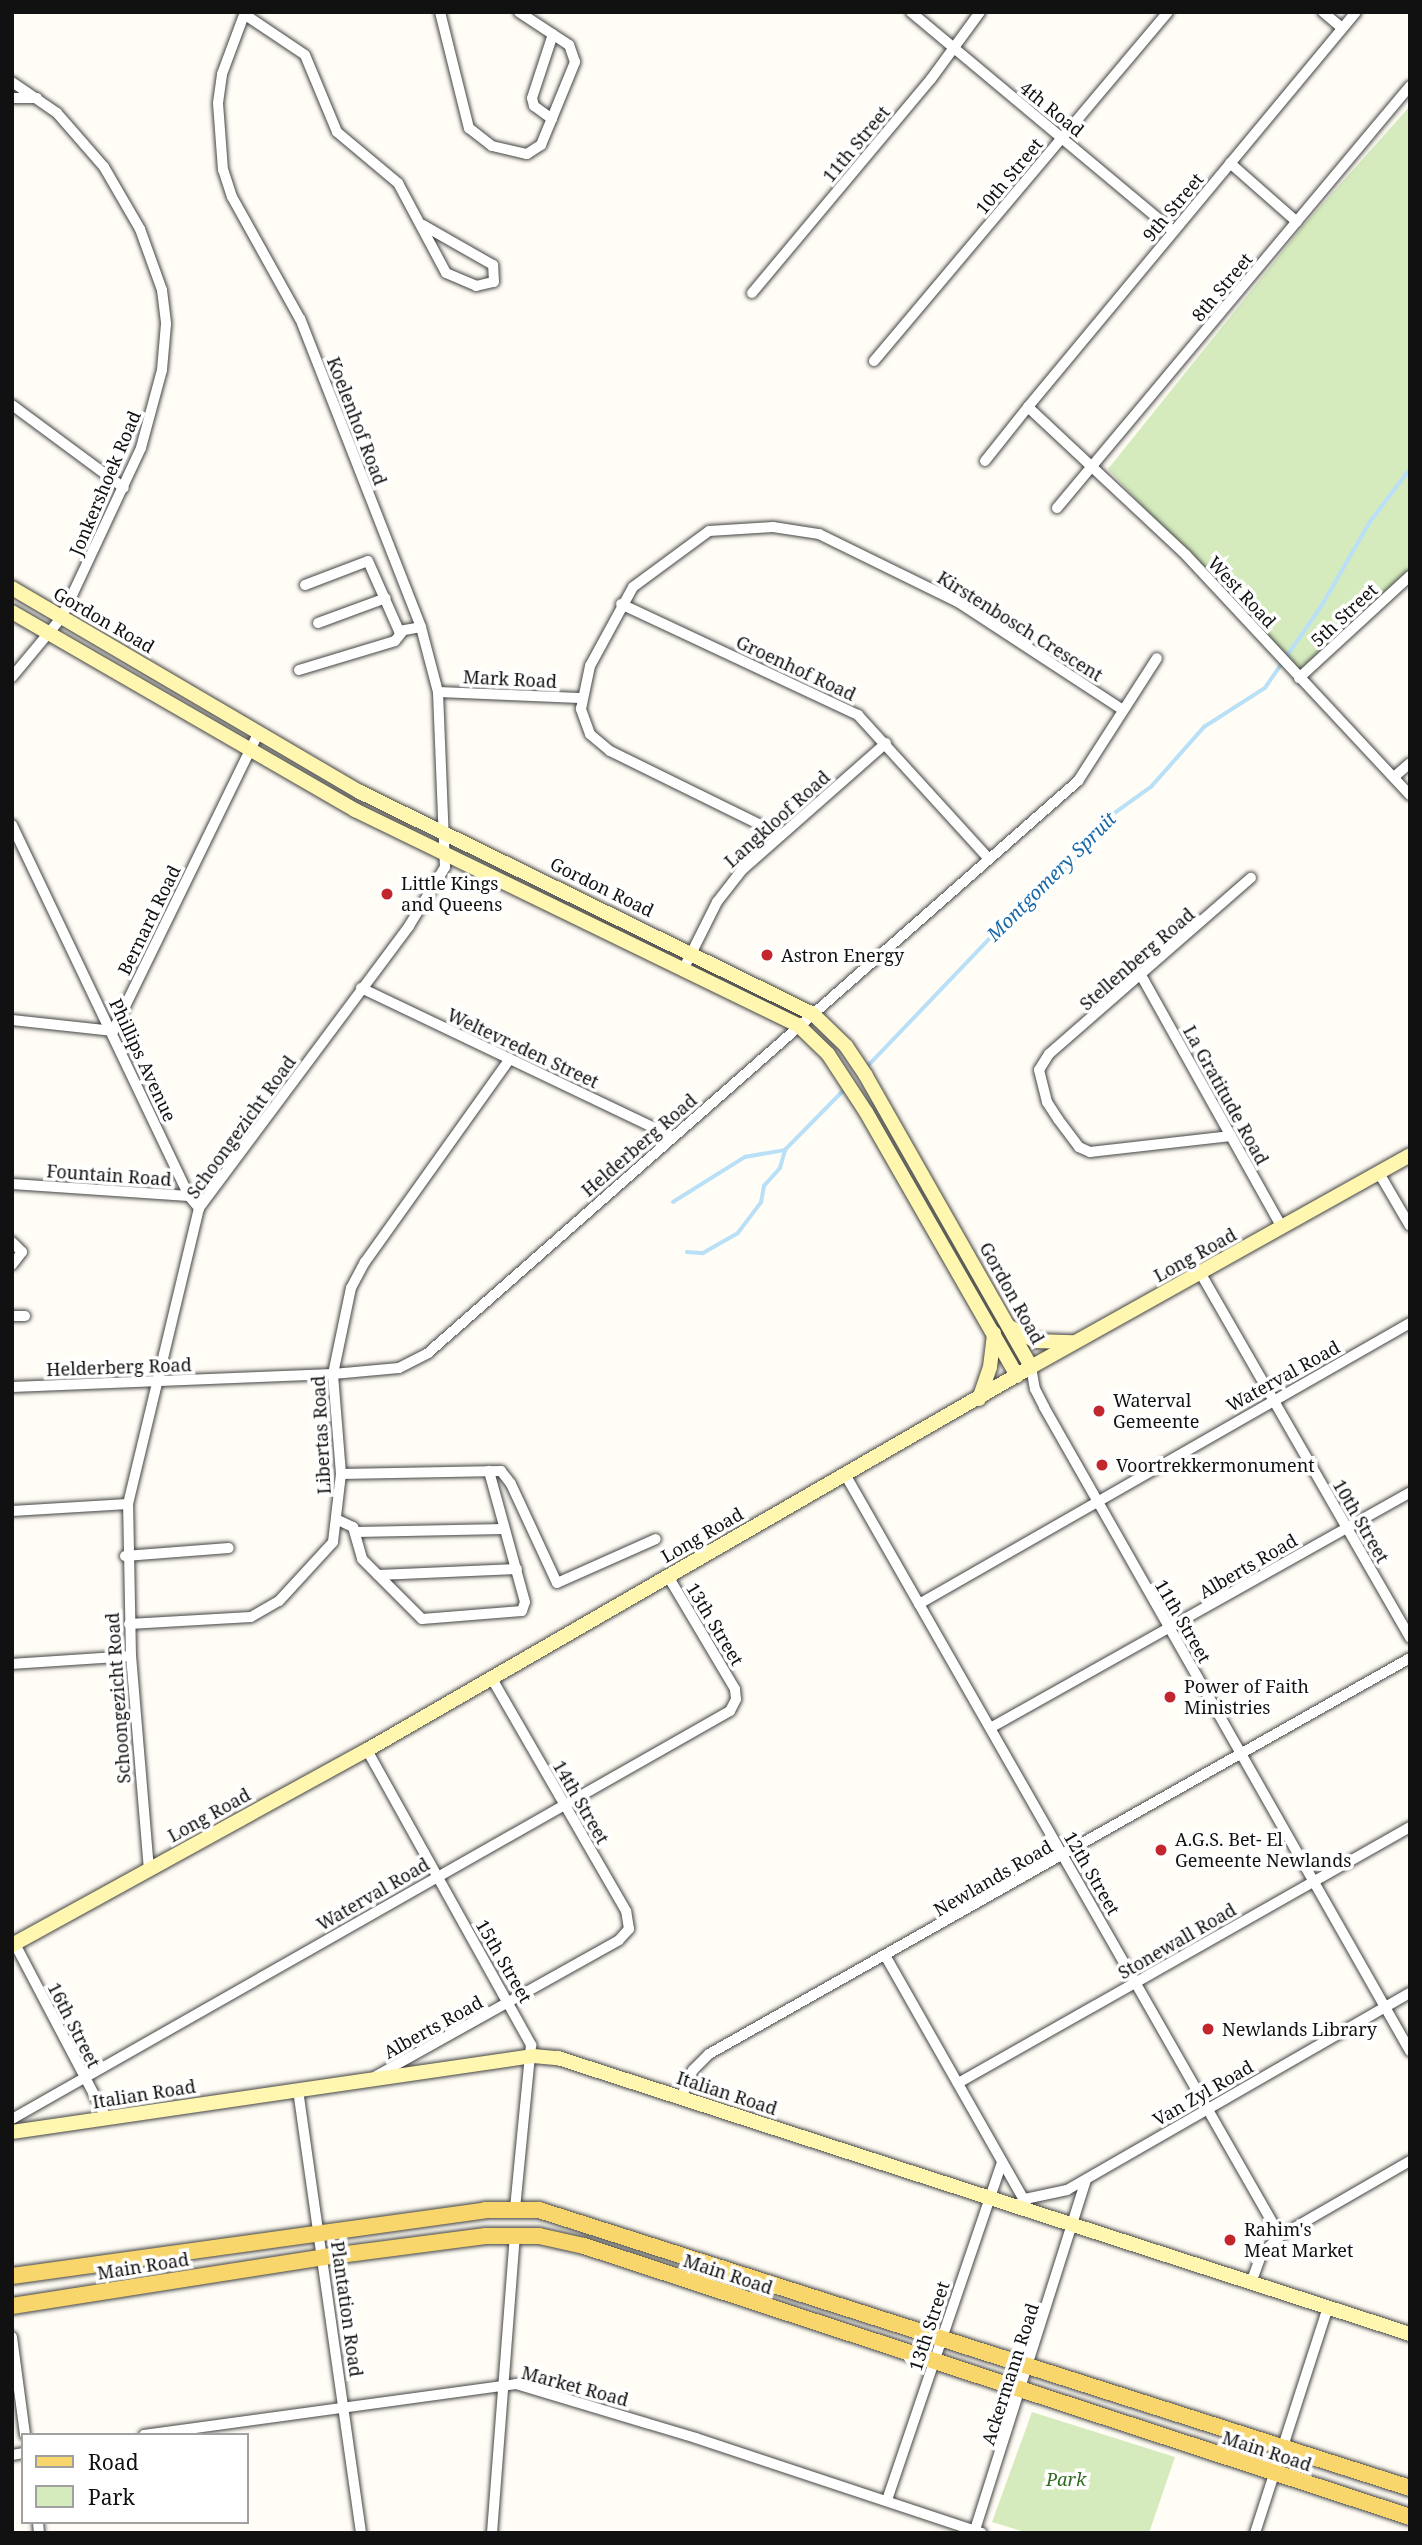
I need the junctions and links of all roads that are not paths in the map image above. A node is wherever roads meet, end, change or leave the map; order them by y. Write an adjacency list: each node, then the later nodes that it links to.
1 (440, 12): 16 (street)
2 (519, 12): 10 (street)
3 (911, 12): 11 (street, 4th Road)
4 (979, 12): 11 (street, 11th Street)
5 (1168, 12): 17 (street, 10th Street)
6 (1323, 12): 9 (street)
7 (1356, 12): 9 (street, 9th Street)
8 (245, 13): 20 (street); 38 (street, Koelenhof Road)
9 (1342, 28): 18 (street, 9th Street)
10 (553, 34): 16 (street); 16 (street)
11 (953, 48): 17 (street, 4th Road); 22 (street, 11th Street)
12 (12, 82): 15 (street, Jonkershoek Road)
13 (1410, 86): 19 (street, 8th Street)
14 (12, 98): 15 (street)
15 (37, 98): 28 (street, Jonkershoek Road)
16 (552, 119)
17 (1062, 137): 21 (street, 4th Road); 23 (street, 10th Street)
18 (1230, 163): 19 (street); 21 (street, 9th Street)
19 (1297, 222): 27 (street, 8th Street)
20 (423, 225): 20 (street)
21 (1173, 231): 25 (street, 9th Street)
22 (752, 293)
23 (874, 361)
24 (12, 405): 28 (street)
25 (1028, 407): 26 (street, 9th Street); 27 (street, West Road)
26 (985, 461)
27 (1094, 465): 29 (street, 8th Street); 44 (street, West Road)
28 (124, 488): 36 (street, Jonkershoek Road)
29 (1057, 508)
30 (1410, 576): 44 (street, 5th Street)
31 (305, 585): 33 (street)
32 (12, 588): 36 (street, Gordon Road)
33 (386, 598): 37 (street); 39 (street)
34 (621, 604): 46 (street, Kirstenbosch Crescent); 47 (street, Kirstenbosch Crescent); 49 (street, Groenhof Road)
35 (12, 611): 40 (street, Gordon Road)
36 (62, 617): 40 (street, Jonkershoek Road); 48 (street, Gordon Road)
37 (318, 623)
38 (421, 627): 39 (street); 45 (street, Koelenhof Road)
39 (402, 632): 42 (street)
40 (50, 634): 43 (street, Jonkershoek Road); 50 (street, Gordon Road)
41 (1157, 658): 47 (street, Helderberg Road)
42 (299, 670)
43 (12, 677)
44 (1299, 678): 52 (street, West Road)
45 (438, 692): 46 (street, Mark Road); 55 (street, Koelenhof Road)
46 (580, 698): 56 (street)
47 (1123, 710): 58 (street, Helderberg Road)
48 (259, 732): 50 (street, Bernard Road); 55 (street, Gordon Road)
49 (886, 743): 56 (street, Langkloof Road); 58 (street, Groenhof Road)
50 (249, 749): 57 (street, Gordon Road); 67 (street, Bernard Road)
51 (1410, 763): 52 (street)
52 (1394, 777): 53 (street, West Road)
53 (1410, 795)
54 (12, 825): 67 (street, Phillips Avenue)
55 (443, 833): 57 (street, Koelenhof Road); 60 (street, Gordon Road)
56 (781, 835): 60 (street, Langkloof Road)
57 (445, 856): 61 (street, Gordon Road); 63 (street, Schoongezicht Road)
58 (988, 858): 64 (street, Helderberg Road)
59 (1251, 878): 62 (street, Stellenberg Road)
60 (692, 952): 61 (street, Langkloof Road); 64 (street, Gordon Road)
61 (684, 968): 66 (street, Gordon Road)
62 (1142, 977): 70 (street, La Gratitude Road); 70 (street, Stellenberg Road)
63 (361, 988): 68 (street, Weltevreden Street); 75 (street, Schoongezicht Road)
64 (813, 1014): 66 (street, Helderberg Road); 84 (street, Gordon Road)
65 (12, 1020): 67 (street)
66 (799, 1026): 69 (street, Helderberg Road); 84 (street, Gordon Road)
67 (113, 1031): 74 (street, Phillips Avenue)
68 (510, 1059): 69 (street, Weltevreden Street); 87 (street, Libertas Road)
69 (671, 1136): 87 (street, Helderberg Road)
70 (1231, 1136): 77 (street, La Gratitude Road)
71 (1410, 1155): 72 (street, Long Road)
72 (1379, 1173): 76 (street); 77 (street, Long Road)
73 (12, 1184): 74 (street, Fountain Road)
74 (189, 1196): 75 (street, Fountain Road)
75 (200, 1208): 89 (street, Schoongezicht Road)
76 (1410, 1226)
77 (1282, 1228): 80 (street, Long Road)
78 (12, 1242): 79 (street)
79 (12, 1265)
80 (1201, 1273): 85 (street, Long Road); 93 (street, 10th Street)
81 (12, 1316): 82 (street)
82 (25, 1316)
83 (1410, 1323): 93 (street, Waterval Road)
84 (1000, 1329): 85 (street); 86 (street, Gordon Road); 88 (street, Gordon Road); 92 (street)
85 (1082, 1341): 86 (street, Long Road)
86 (1031, 1367): 88 (street, Long Road); 91 (street, 11th Street)
87 (332, 1374): 89 (street, Helderberg Road); 95 (street, Libertas Road)
88 (1017, 1376): 91 (street, 11th Street); 92 (street, Long Road)
89 (155, 1380): 90 (street, Helderberg Road); 99 (street, Schoongezicht Road)
90 (12, 1387)
91 (1034, 1389): 98 (street, 11th Street)
92 (979, 1399): 96 (street, Long Road)
93 (1274, 1399): 98 (street, Waterval Road); 102 (street, 10th Street)
94 (489, 1471): 95 (street); 103 (street); 105 (street)
95 (341, 1474): 101 (street, Libertas Road)
96 (846, 1476): 110 (street, Long Road); 111 (street, 12th Street)
97 (1410, 1492): 102 (street, Alberts Road)
98 (1097, 1500): 111 (street, Waterval Road); 113 (street, 11th Street)
99 (128, 1504): 100 (street); 107 (street, Schoongezicht Road)
100 (12, 1511)
101 (338, 1520): 104 (street); 112 (street, Libertas Road)
102 (1347, 1528): 113 (street, Alberts Road); 114 (street, 10th Street)
103 (504, 1529): 104 (street); 108 (street)
104 (356, 1532): 109 (street)
105 (656, 1539)
106 (229, 1548): 107 (street)
107 (125, 1556): 112 (street, Schoongezicht Road)
108 (517, 1569): 109 (street); 109 (street)
109 (378, 1575)
110 (668, 1576): 118 (street, Long Road); 119 (street, 13th Street)
111 (919, 1604): 120 (street, 12th Street)
112 (129, 1625): 115 (street, Schoongezicht Road)
113 (1169, 1629): 120 (street, Alberts Road); 122 (street, 11th Street)
114 (1410, 1638)
115 (131, 1656): 117 (street); 126 (street, Schoongezicht Road)
116 (1410, 1658): 122 (street, Newlands Road)
117 (12, 1664)
118 (492, 1679): 121 (street, Long Road); 123 (street, 14th Street)
119 (735, 1689): 123 (street, Waterval Road)
120 (992, 1727): 125 (street, 12th Street)
121 (367, 1750): 126 (street, Long Road); 127 (street, 15th Street)
122 (1242, 1755): 125 (street, Newlands Road); 128 (street, 11th Street)
123 (563, 1802): 127 (street, Waterval Road); 129 (street, 14th Street)
124 (1410, 1826): 128 (street, Stonewall Road)
125 (1064, 1855): 131 (street, Newlands Road); 132 (street, 12th Street)
126 (149, 1870): 130 (street, Long Road)
127 (437, 1875): 134 (street, 15th Street); 139 (street, Waterval Road)
128 (1313, 1880): 132 (street, Stonewall Road); 135 (street, 11th Street)
129 (619, 1940): 134 (street, Alberts Road)
130 (14, 1945): 139 (street, 16th Street)
131 (886, 1957): 140 (street); 142 (street, Newlands Road)
132 (1136, 1983): 140 (street, Stonewall Road); 143 (street, 12th Street)
133 (1410, 1993): 135 (street, Van Zyl Road)
134 (510, 2002): 137 (street, 15th Street); 138 (street, Alberts Road)
135 (1385, 2007): 136 (street, 11th Street); 143 (street, Van Zyl Road)
136 (1410, 2051)
137 (533, 2056): 138 (street, Italian Road); 142 (street, Italian Road); 152 (street, 15th Street)
138 (371, 2079): 141 (street, Italian Road)
139 (84, 2080): 144 (street, Waterval Road); 145 (street, 16th Street)
140 (960, 2082): 148 (street)
141 (298, 2090): 145 (street, Italian Road); 154 (street, Plantation Road)
142 (681, 2098): 150 (street, Italian Road)
143 (1207, 2107): 149 (street, Van Zyl Road); 156 (street, 12th Street)
144 (12, 2119)
145 (107, 2119): 146 (street, Italian Road)
146 (12, 2132)
147 (1410, 2161): 156 (street)
148 (1002, 2162): 150 (street, 13th Street); 151 (street)
149 (1086, 2180): 151 (street, Van Zyl Road); 153 (street)
150 (988, 2196): 151 (street, Italian Road); 164 (street, 13th Street)
151 (1028, 2205): 153 (street, Italian Road)
152 (515, 2209): 154 (main road, Main Road); 164 (main road, Main Road)
153 (1074, 2224): 159 (street, Italian Road); 166 (street, Ackermann Road)
154 (320, 2233): 157 (street, Plantation Road); 158 (main road, Main Road)
155 (515, 2235): 157 (main road, Main Road); 165 (main road, Main Road); 167 (street)
156 (1280, 2236): 159 (street)
157 (324, 2257): 160 (main road, Main Road); 169 (street, Plantation Road)
158 (12, 2276)
159 (1251, 2284): 161 (street, Italian Road)
160 (12, 2306)
161 (1328, 2307): 162 (street, Italian Road); 172 (street)
162 (1408, 2332)
163 (12, 2337): 170 (street)
164 (940, 2339): 165 (street, 13th Street); 166 (main road, Main Road)
165 (933, 2362): 168 (main road, Main Road); 175 (street, 13th Street)
166 (1030, 2367): 168 (street, Ackermann Road); 172 (main road, Main Road)
167 (503, 2384): 169 (street, Market Road); 175 (street, Market Road); 179 (street)
168 (1023, 2390): 173 (main road, Main Road); 177 (street, Ackermann Road)
169 (344, 2404): 171 (street, Market Road); 178 (street, Plantation Road)
170 (25, 2433)
171 (157, 2433)
172 (1283, 2447): 173 (street); 174 (main road, Main Road)
173 (1274, 2474): 176 (main road, Main Road); 180 (street)
174 (1410, 2488)
175 (887, 2500): 177 (street, Market Road)
176 (1410, 2518)
177 (977, 2532)
178 (361, 2533)
179 (492, 2533)
180 (1255, 2533)

